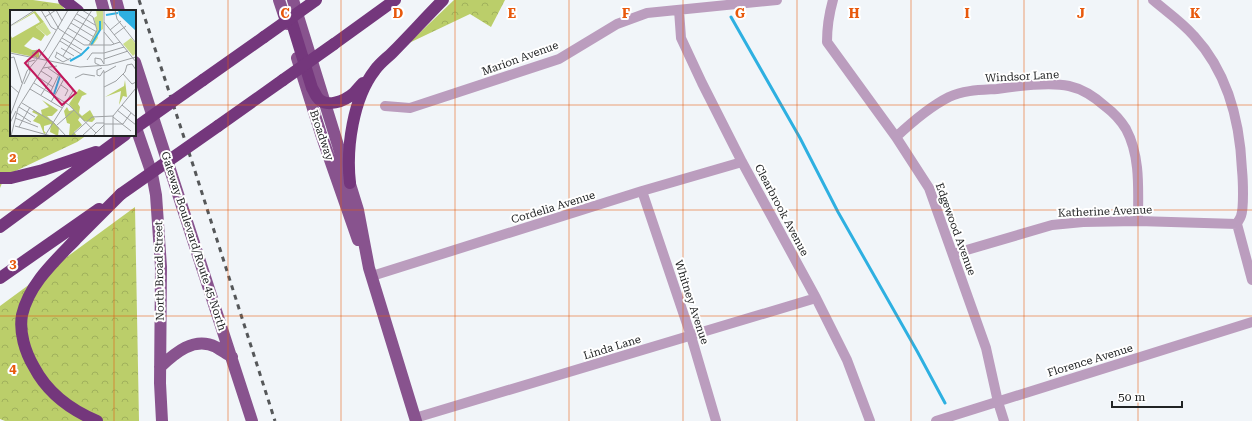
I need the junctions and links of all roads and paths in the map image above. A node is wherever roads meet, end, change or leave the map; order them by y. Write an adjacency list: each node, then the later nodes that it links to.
1 (64, 0): 12 (highway)
2 (101, 0): 13 (main road)
3 (116, 0): 14 (main road)
4 (279, 0): 16 (main road, Broadway)
5 (293, 0): 19 (main road, Broadway)
6 (316, 0): 21 (highway, bridge)
7 (395, 0): 30 (highway, bridge)
8 (443, 0): 18 (highway)
9 (777, 0): 15 (street, Marion Avenue)
10 (834, 0): 24 (street, Edgewood Avenue)
11 (1153, 0): 32 (street)
12 (77, 10)
13 (104, 10)
14 (119, 10)
15 (679, 10): 20 (street, Marion Avenue); 26 (street, Clearbrook Avenue)
16 (284, 14): 19 (highway); 35 (main road, Broadway)
17 (136, 65): 41 (main road, Gateway Boulevard/Route 45 North)
18 (375, 69): 19 (highway); 28 (highway)
19 (325, 102): 28 (main road, Broadway)
20 (385, 106)
21 (136, 127)
22 (136, 128): 42 (main road, North Broad Street)
23 (124, 136): 25 (highway)
24 (896, 137): 31 (street, Windsor Lane); 34 (street, Edgewood Avenue)
25 (110, 146): 27 (highway); 33 (highway)
26 (742, 162): 29 (street, Cordelia Avenue); 38 (street, Clearbrook Avenue)
27 (0, 178)
28 (350, 183): 35 (main road, Broadway)
29 (642, 191): 35 (street, Cordelia Avenue); 40 (street, Whitney Avenue)
30 (121, 194): 36 (highway); 45 (highway)
31 (1138, 221): 32 (street, Katherine Avenue); 34 (street, Katherine Avenue)
32 (1237, 224): 37 (street)
33 (0, 227)
34 (954, 254): 43 (street, Edgewood Avenue)
35 (370, 272): 44 (main road, Broadway)
36 (0, 278)
37 (1252, 280)
38 (816, 298): 40 (street, Linda Lane); 49 (street, Clearbrook Avenue)
39 (1252, 322): 43 (street, Florence Avenue)
40 (691, 336): 44 (street, Linda Lane); 48 (street, Whitney Avenue)
41 (232, 357): 42 (main road); 47 (main road, Gateway Boulevard/Route 45 North)
42 (160, 367): 46 (main road, North Broad Street)
43 (998, 402): 50 (street, Florence Avenue); 51 (street, Edgewood Avenue)
44 (416, 419)
45 (97, 421)
46 (162, 421)
47 (252, 421)
48 (716, 421)
49 (870, 421)
50 (936, 421)
51 (1004, 421)

